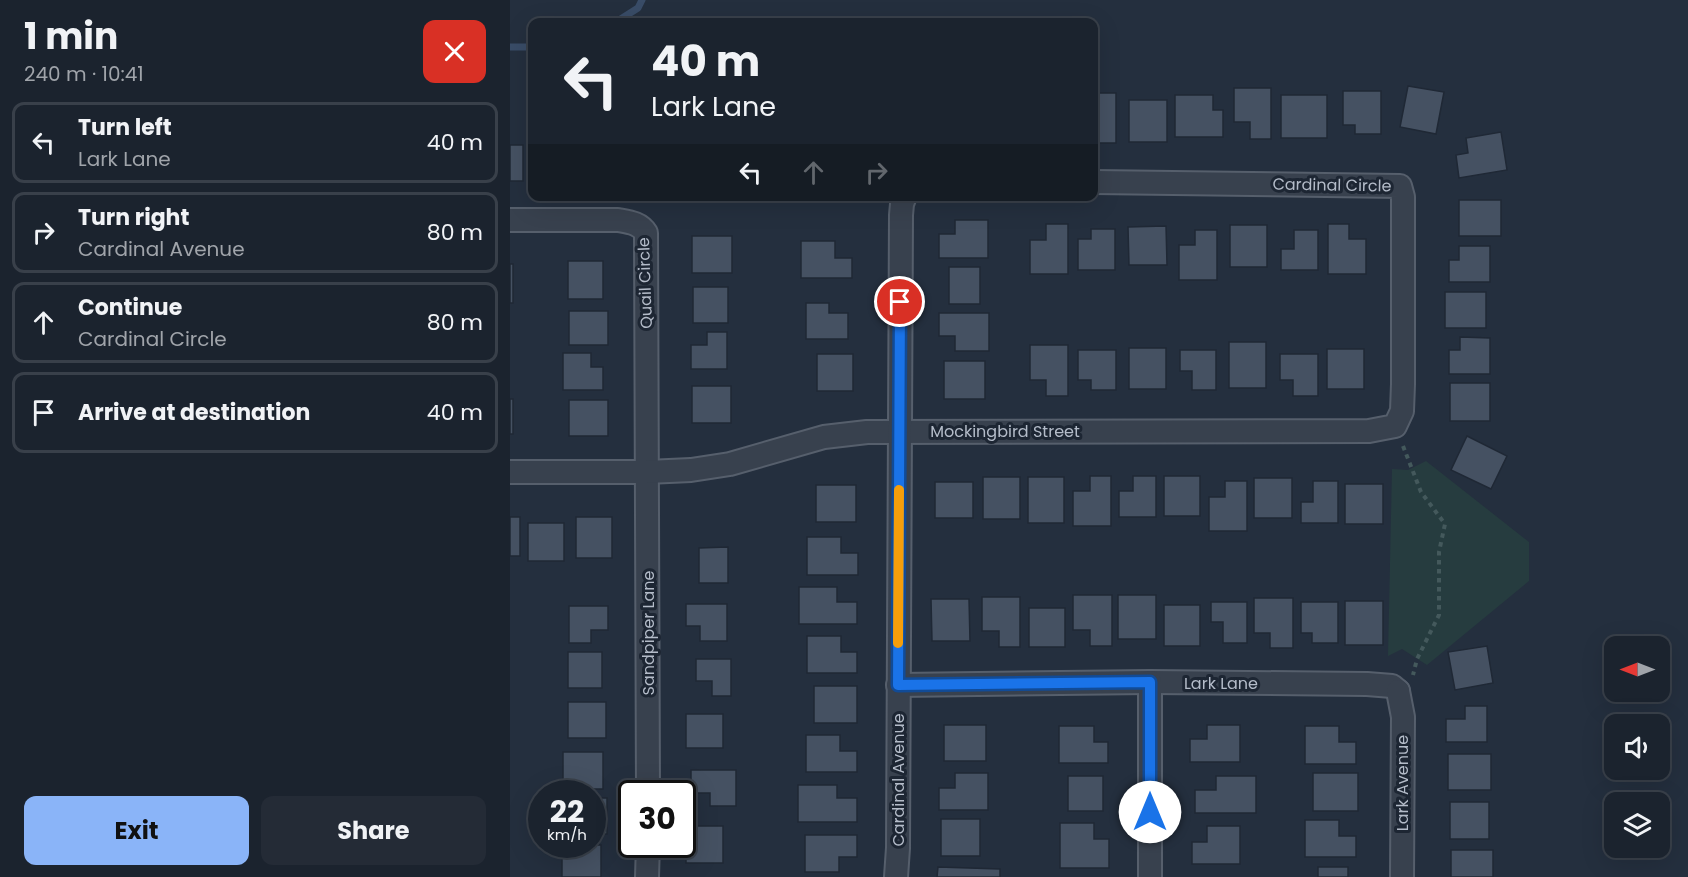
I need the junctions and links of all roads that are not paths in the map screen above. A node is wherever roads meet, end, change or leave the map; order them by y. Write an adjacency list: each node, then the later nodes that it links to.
1 (1098, 182): 4 (street, Cardinal Circle)
2 (904, 201): 5 (street)
3 (510, 220): 7 (street, Quail Circle)
4 (1395, 426): 5 (street, Mockingbird Street)
5 (900, 432): 7 (street, Mockingbird Street); 9 (street, Cardinal Avenue)
6 (510, 472): 7 (street, Mockingbird Street)
7 (647, 472): 11 (street, Sandpiper Lane)
8 (1150, 682): 9 (street, Lark Lane); 10 (street, Lark Lane); 15 (street)
9 (898, 685): 14 (street, Cardinal Avenue)
10 (1404, 688): 16 (street, Lark Avenue)
11 (648, 780)
12 (648, 858): 13 (street)
13 (647, 877)
14 (896, 877)
15 (1150, 877)
16 (1402, 877)

